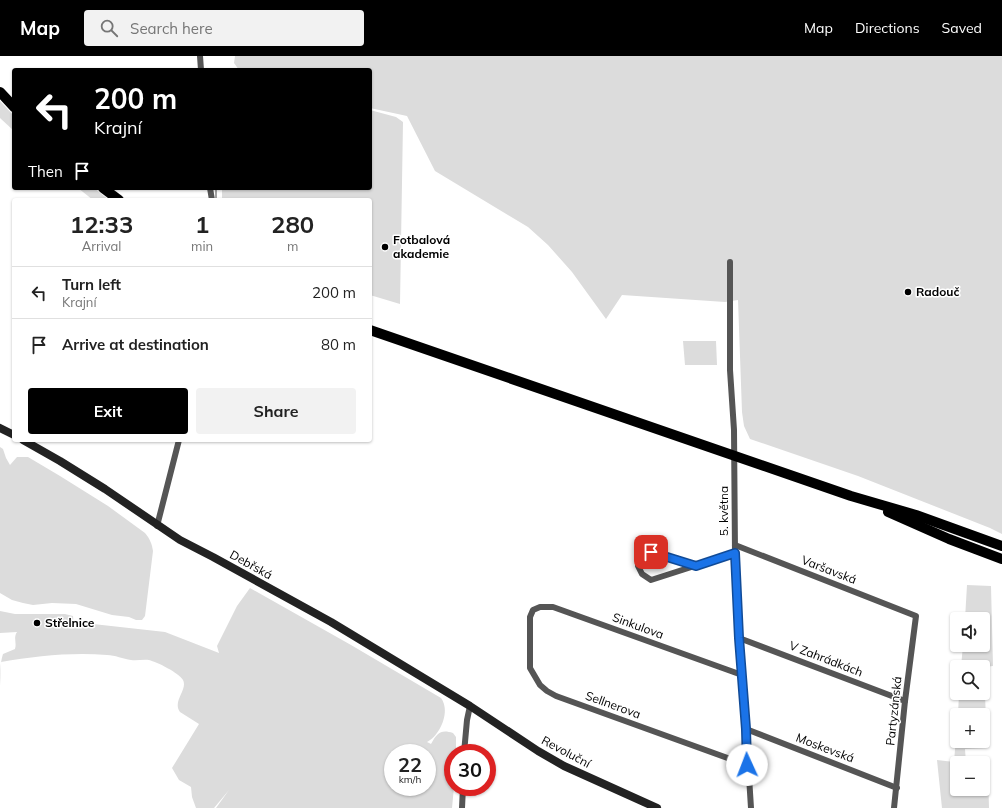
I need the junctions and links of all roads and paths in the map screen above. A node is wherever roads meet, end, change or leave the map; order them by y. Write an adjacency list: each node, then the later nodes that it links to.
1 (200, 56): 2 (street)
2 (201, 68)
3 (0, 92): 4 (main road)
4 (12, 105)
5 (106, 190): 6 (main road)
6 (116, 198)
7 (730, 262): 15 (street, 5. května)
8 (372, 331): 13 (main road)
9 (0, 428): 10 (main road)
10 (12, 434)
11 (27, 442): 14 (main road, Debřská)
12 (178, 442): 14 (street)
13 (851, 496): 16 (main road); 18 (main road)
14 (157, 526): 25 (main road, Debřská)
15 (735, 545): 17 (street, 5. května); 21 (street, Varšavská)
16 (1002, 546)
17 (735, 553): 19 (street); 22 (street, 5. května)
18 (1002, 558)
19 (696, 566): 19 (street)
20 (530, 616): 23 (street, Sinkulova); 28 (street, Sellnerova)
21 (916, 616): 24 (street, Partyzánská)
22 (739, 638): 23 (street, 5. května); 24 (street, V Zahrádkách)
23 (742, 675): 26 (street, 5. května)
24 (905, 701): 29 (street, Partyzánská)
25 (470, 706): 27 (street); 32 (main road, Revoluční)
26 (746, 729): 28 (street, 5. května); 29 (street, Moskevská)
27 (465, 744)
28 (747, 765): 33 (street, 5. května)
29 (897, 788): 34 (street, Partyzánská)
30 (463, 796): 31 (street)
31 (462, 808)
32 (657, 808)
33 (750, 808)
34 (894, 808)

